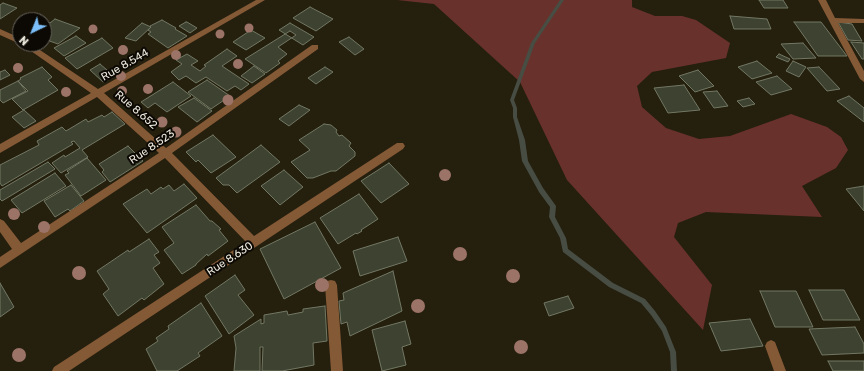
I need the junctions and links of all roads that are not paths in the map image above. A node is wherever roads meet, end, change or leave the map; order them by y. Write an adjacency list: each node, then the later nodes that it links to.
1 (262, 0): 10 (street, Rue 8.544)
2 (822, 0): 3 (street)
3 (832, 20): 4 (street); 9 (street)
4 (864, 22)
5 (0, 32): 6 (street)
6 (12, 37)
7 (315, 46): 13 (street, Rue 8.523)
8 (38, 52): 10 (street, Rue 8.652)
9 (864, 79)
10 (98, 93): 12 (street, Rue 8.544); 13 (street, Rue 8.652)
11 (400, 146): 15 (street, Rue 8.630)
12 (0, 149)
13 (166, 153): 15 (street, Rue 8.652); 16 (street, Rue 8.523)
14 (0, 224): 16 (street)
15 (254, 243): 20 (street, Rue 8.630)
16 (20, 250): 17 (street, Rue 8.523)
17 (0, 263)
18 (331, 285): 21 (street)
19 (772, 346): 22 (street)
20 (58, 371)
21 (337, 371)
22 (780, 371)

